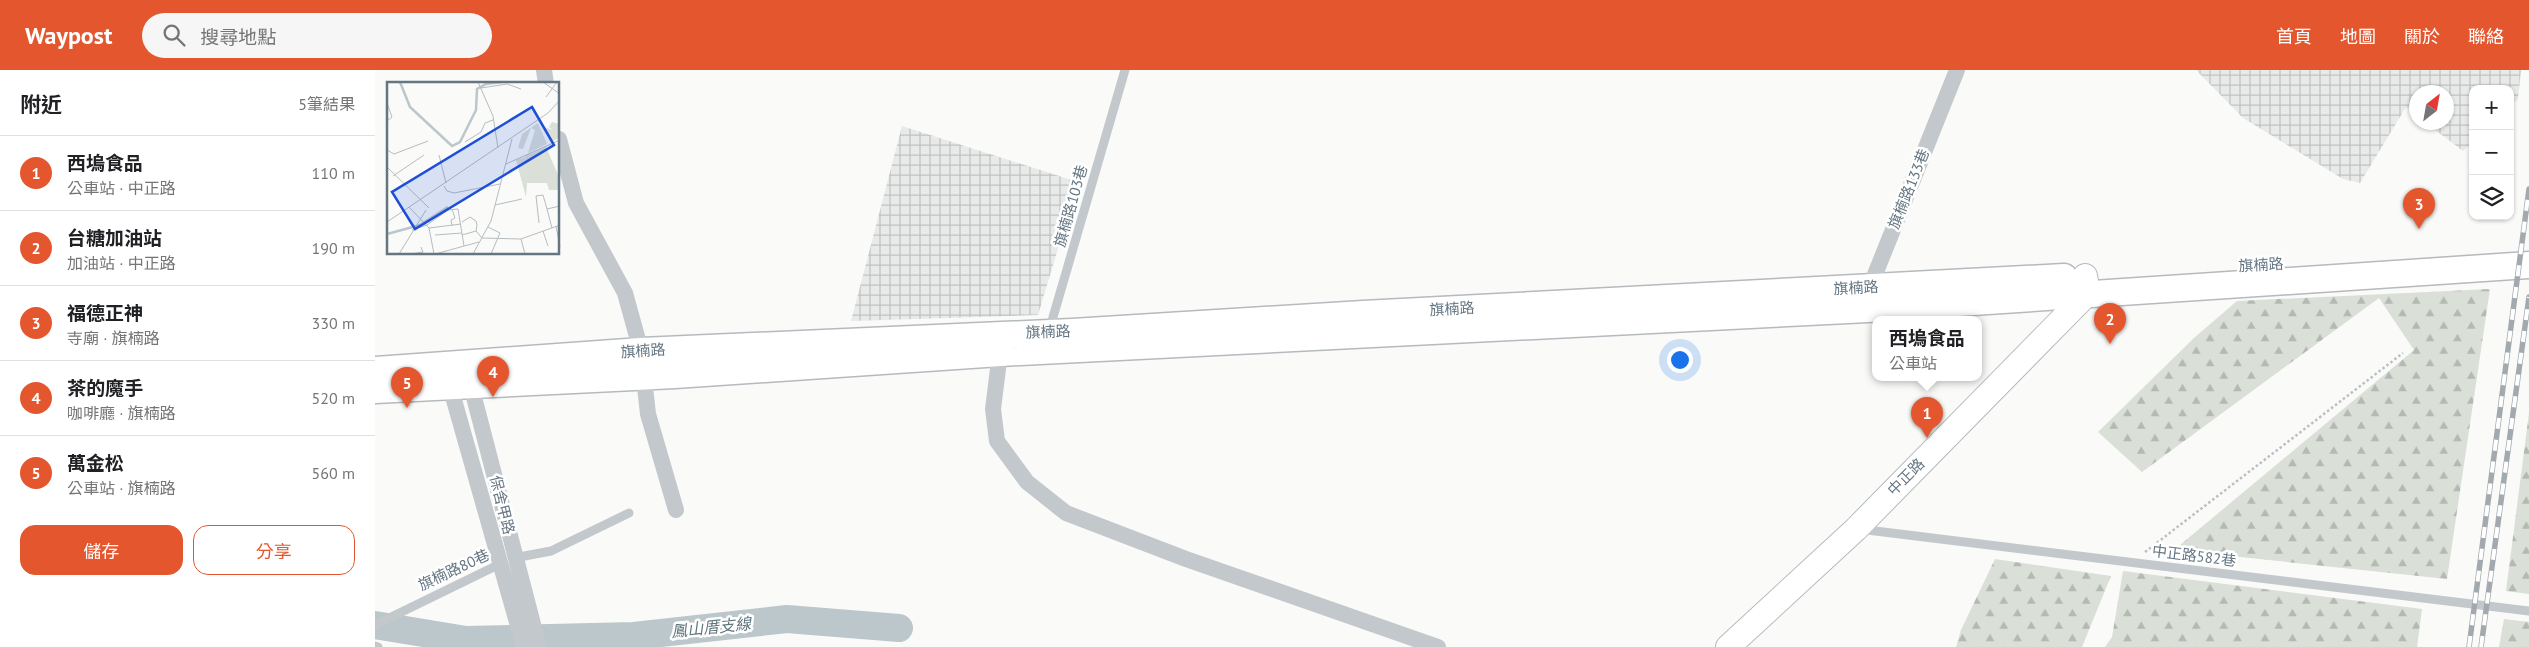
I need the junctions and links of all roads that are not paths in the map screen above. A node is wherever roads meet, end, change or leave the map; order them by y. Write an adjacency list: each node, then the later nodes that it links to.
1 (1125, 70): 8 (lane, 旗楠路103巷)
2 (1957, 70): 7 (street, 旗楠路133巷)
3 (560, 143): 10 (street)
4 (2529, 249): 6 (main road, 旗楠路)
5 (2529, 265): 6 (main road, 旗楠路)
6 (2087, 285): 7 (main road, 旗楠路); 16 (main road, 中正路)
7 (1869, 298): 8 (main road, 旗楠路)
8 (1047, 341): 9 (main road, 旗楠路); 10 (main road, 旗楠路)
9 (1000, 353): 10 (main road, 旗楠路); 23 (street)
10 (642, 364): 12 (main road, 旗楠路); 14 (street)
11 (375, 370): 12 (main road, 旗楠路)
12 (462, 379): 13 (main road, 旗楠路); 17 (street, 保舍甲路); 18 (street, 保舍甲路)
13 (375, 390)
14 (676, 510)
15 (629, 513): 17 (lane, 旗楠路80巷)
16 (1855, 528): 19 (lane, 中正路582巷); 24 (main road, 中正路)
17 (515, 557): 18 (lane, 旗楠路80巷); 22 (street, 保舍甲路)
18 (500, 564): 20 (lane, 旗楠路80巷); 21 (street, 保舍甲路)
19 (2529, 611)
20 (375, 625)
21 (524, 647)
22 (539, 647)
23 (1438, 647)
24 (1728, 647)

